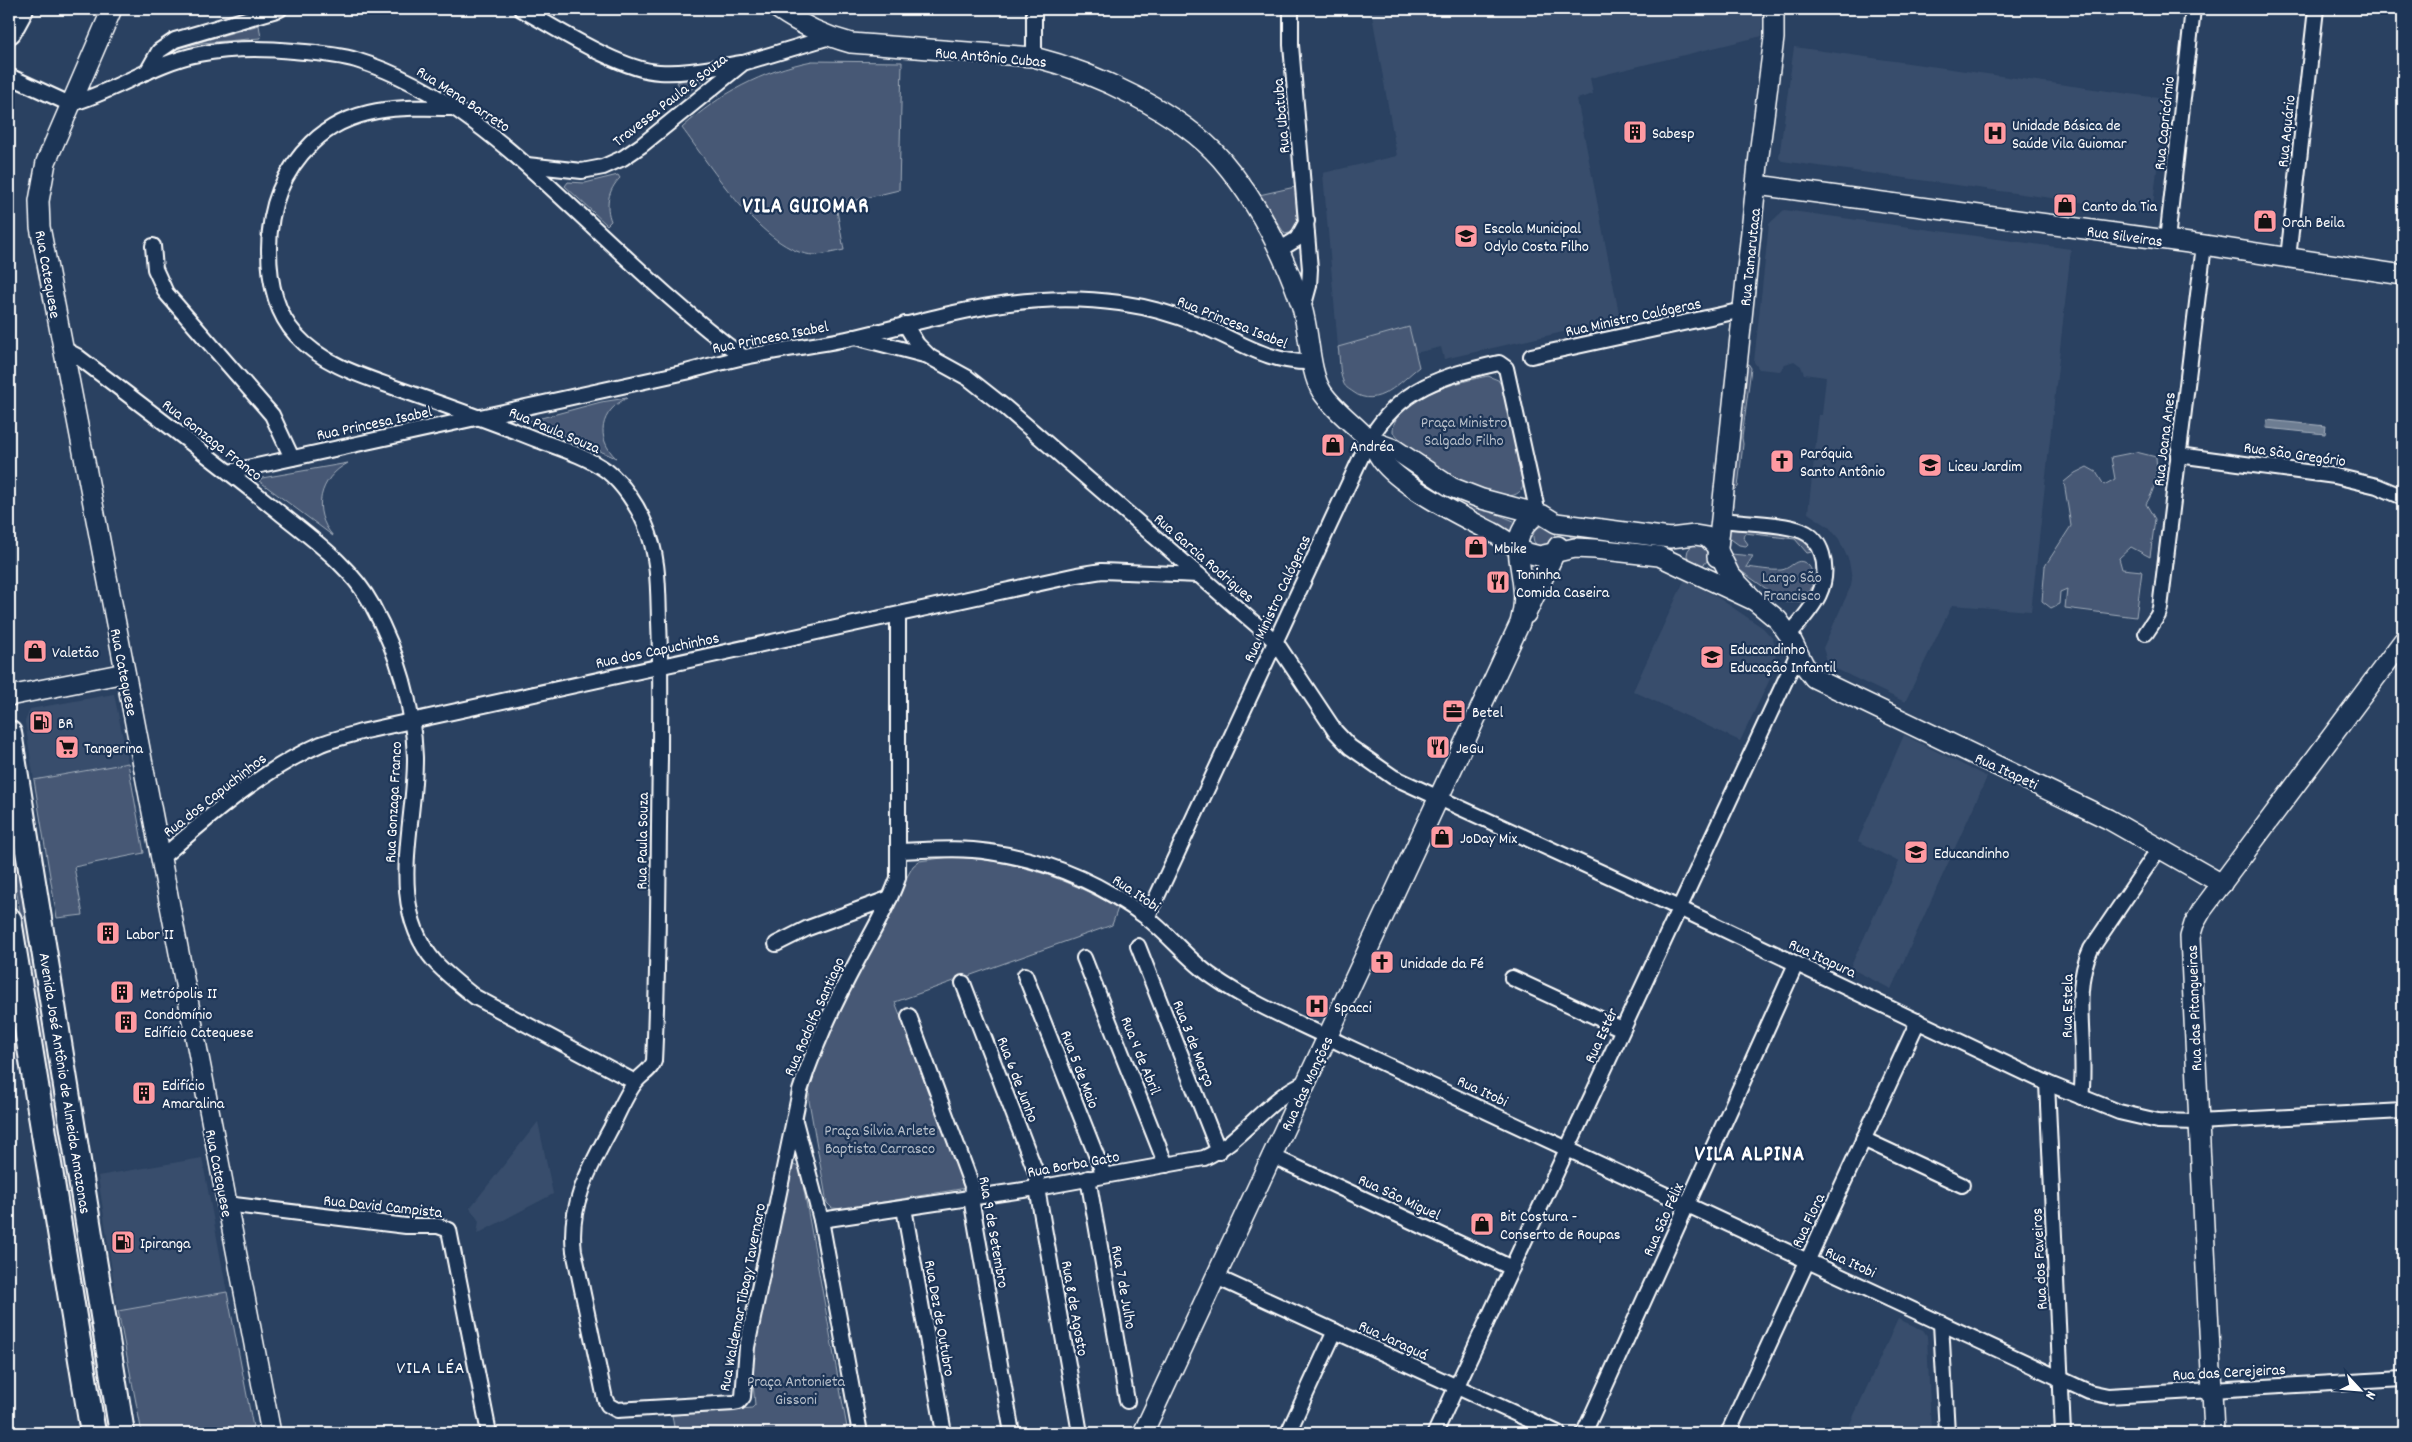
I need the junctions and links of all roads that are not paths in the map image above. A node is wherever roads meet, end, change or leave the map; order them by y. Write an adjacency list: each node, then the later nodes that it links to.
1 (22, 9): 11 (highway)
2 (112, 9): 17 (street, Rua Catequese)
3 (280, 9): 15 (street)
4 (521, 9): 14 (street)
5 (778, 9): 12 (street, Rua Antônio Cubas)
6 (1034, 9): 13 (street)
7 (1774, 9): 20 (street, Rua Tamarutaca)
8 (2193, 9): 22 (street, Rua Capricórnio)
9 (2316, 9): 26 (street, Rua Aquário)
10 (1290, 10): 21 (street, Rua Ubatuba)
11 (9, 31)
12 (830, 37): 13 (street, Rua Antônio Cubas); 14 (street, Travessa Paula e Souza)
13 (1034, 57): 25 (street, Rua Antônio Cubas)
14 (743, 63): 19 (street, Travessa Paula e Souza)
15 (147, 72): 17 (street, Rua Mena Barreto); 18 (street, Rua Mena Barreto)
16 (9, 76): 17 (street)
17 (70, 104): 32 (street, Rua Catequese)
18 (454, 108): 19 (street, Rua Mena Barreto); 37 (street, Rua Paula Souza)
19 (527, 165): 35 (street, Rua Mena Barreto)
20 (1757, 184): 22 (street, Rua Silveiras); 29 (street, Rua Tamarutaca)
21 (1307, 220): 25 (street); 28 (street, Rua Ubatuba)
22 (2167, 240): 23 (street, Rua Silveiras)
23 (2204, 245): 26 (street, Rua Silveiras); 39 (street, Rua Joana Anes)
24 (154, 246): 40 (street)
25 (1279, 250): 28 (street, Rua Antônio Cubas)
26 (2288, 258): 27 (street, Rua Silveiras)
27 (2403, 275)
28 (1303, 308): 36 (street, Rua Antônio Cubas)
29 (1743, 310): 34 (street, Rua Ministro Calógeras); 43 (street, Rua Tamarutaca)
30 (905, 324): 31 (street, Rua Princesa Isabel); 33 (street, Rua Garcia Rodrigues); 36 (street, Rua Princesa Isabel)
31 (855, 337): 33 (street, Rua Garcia Rodrigues); 35 (street, Rua Princesa Isabel)
32 (62, 348): 41 (street, Rua Gonzaga Franco); 62 (street, Rua Catequese)
33 (928, 356): 52 (street, Rua Garcia Rodrigues)
34 (1530, 356)
35 (743, 357): 37 (street, Rua Princesa Isabel)
36 (1313, 362): 38 (street, Rua Antônio Cubas)
37 (480, 417): 40 (street, Rua Princesa Isabel); 61 (street, Rua Paula Souza)
38 (1369, 440): 44 (street, Rua Antônio Cubas); 44 (street, Rua Ministro Calógeras); 47 (street, Rua Antônio Cubas); 58 (street, Rua Ministro Calógeras)
39 (2178, 455): 42 (street, Rua São Gregório); 56 (street, Rua Joana Anes)
40 (292, 458): 41 (street, Rua Princesa Isabel)
41 (229, 472): 64 (street, Rua Gonzaga Franco)
42 (2403, 497)
43 (1722, 512): 46 (street, Rua Tamarutaca); 49 (street, Rua Tamarutaca); 57 (street)
44 (1538, 514): 45 (street, Rua Antônio Cubas); 47 (street)
45 (1556, 523): 46 (street, Rua Antônio Cubas); 48 (street)
46 (1691, 536): 49 (street); 50 (street)
47 (1517, 548): 48 (street); 55 (street, Rua das Monções)
48 (1555, 552): 50 (street); 55 (street, Rua das Monções)
49 (1718, 552): 51 (street); 53 (street)
50 (1680, 565): 51 (street)
51 (1699, 574): 53 (street)
52 (1199, 575): 54 (street, Rua dos Capuchinhos); 58 (street, Rua Garcia Rodrigues)
53 (1755, 601): 57 (street)
54 (898, 615): 61 (street, Rua dos Capuchinhos); 68 (street, Rua Rodolfo Santiago)
55 (1520, 623): 66 (street, Rua das Monções)
56 (2146, 632)
57 (1789, 635): 60 (street)
58 (1275, 641): 66 (street, Rua Garcia Rodrigues); 73 (street, Rua Ministro Calógeras)
59 (2401, 646): 70 (street, Rua das Pitangueiras)
60 (1798, 653): 67 (street, Rua Itapeti); 72 (street, Rua Estér)
61 (661, 666): 64 (street, Rua dos Capuchinhos); 86 (street, Rua Paula Souza)
62 (125, 673): 63 (street); 69 (street, Rua Catequese)
63 (9, 696)
64 (412, 720): 69 (street, Rua dos Capuchinhos); 86 (street, Rua Gonzaga Franco)
65 (9, 733): 118 (highway, Avenida José Antônio de Almeida Amazonas)
66 (1439, 799): 72 (street, Rua Itapura); 85 (street, Rua das Monções)
67 (2160, 847): 70 (street, Rua Itapeti); 89 (street, Rua Estela)
68 (899, 851): 71 (street, Rua Rodolfo Santiago); 73 (street, Rua Itobi)
69 (160, 860): 103 (street, Rua Catequese)
70 (2222, 884): 92 (street, Rua das Pitangueiras)
71 (890, 898): 75 (street); 91 (street, Rua Rodolfo Santiago)
72 (1679, 908): 78 (street, Rua Itapura); 84 (street, Rua Estér)
73 (1147, 918): 85 (street, Rua Itobi)
74 (9, 920): 117 (highway, Avenida José Antônio de Almeida Amazonas)
75 (776, 944)
76 (1138, 946): 95 (street, Rua 3 de Março)
77 (1084, 958): 97 (street, Rua 4 de Abril)
78 (1796, 964): 83 (street, Rua Itapura); 104 (street, Rua São Félix)
79 (1025, 975): 98 (street, Rua 5 de Maio)
80 (1512, 978): 84 (street)
81 (963, 983): 101 (street, Rua 6 de Junho)
82 (908, 1016): 102 (street, Rua 9 de Setembro)
83 (1918, 1021): 88 (street, Rua Itapura); 93 (street, Rua Flora)
84 (1622, 1029): 94 (street, Rua Estér)
85 (1328, 1037): 87 (street, Rua das Monções); 94 (street, Rua Itobi)
86 (635, 1082): 91 (street, Rua Waldemar Tibagy Tavernaro)
87 (1306, 1082): 95 (street, Rua Borba Gato); 96 (street, Rua das Monções)
88 (2047, 1083): 89 (street, Rua Itapura); 112 (street, Rua dos Faveiros)
89 (2081, 1097): 92 (street, Rua Itapura)
90 (2403, 1111): 92 (street, Rua Itapura)
91 (794, 1117): 106 (street, Rua Rodolfo Santiago)
92 (2198, 1122): 115 (street, Rua das Pitangueiras)
93 (1864, 1139): 100 (street); 107 (street, Rua Flora)
94 (1567, 1149): 104 (street, Rua Itobi); 108 (street, Rua Estér)
95 (1219, 1152): 97 (street, Rua Borba Gato)
96 (1272, 1156): 108 (street, Rua São Miguel); 109 (street, Rua das Monções)
97 (1166, 1165): 98 (street, Rua Borba Gato)
98 (1104, 1175): 99 (street, Rua Borba Gato)
99 (1088, 1178): 101 (street, Rua Borba Gato); 116 (street, Rua 7 de Julho)
100 (1962, 1185)
101 (1037, 1188): 102 (street, Rua Borba Gato); 124 (street, Rua 8 de Agosto)
102 (972, 1198): 105 (street, Rua Borba Gato); 123 (street, Rua 9 de Setembro)
103 (226, 1204): 119 (street, Rua Catequese); 120 (street, Rua David Campista)
104 (1687, 1205): 107 (street, Rua Itobi); 129 (street, Rua São Félix)
105 (904, 1208): 106 (street, Rua Borba Gato); 122 (street, Rua Dez de Outubro)
106 (821, 1220): 121 (street, Rua Rodolfo Santiago)
107 (1808, 1260): 110 (street, Rua Itobi); 130 (street, Rua Flora)
108 (1512, 1268): 114 (street, Rua Estér)
109 (1216, 1277): 111 (street, Rua Jaraguá); 125 (street, Rua das Monções)
110 (1941, 1324): 112 (street, Rua Itobi); 131 (street)
111 (1335, 1331): 114 (street, Rua Jaraguá); 126 (street)
112 (2061, 1379): 115 (street, Rua das Cerejeiras); 132 (street, Rua dos Faveiros)
113 (2403, 1379): 115 (street, Rua das Cerejeiras)
114 (1457, 1387): 127 (street, Rua Estér); 128 (street, Rua Jaraguá)
115 (2211, 1390): 133 (street, Rua das Pitangueiras)
116 (1127, 1401)
117 (94, 1433)
118 (122, 1433)
119 (272, 1433)
120 (489, 1433)
121 (860, 1433)
122 (944, 1433)
123 (1012, 1433)
124 (1080, 1433)
125 (1143, 1433)
126 (1288, 1433)
127 (1435, 1433)
128 (1558, 1433)
129 (1584, 1433)
130 (1728, 1433)
131 (1947, 1433)
132 (2063, 1433)
133 (2214, 1433)

